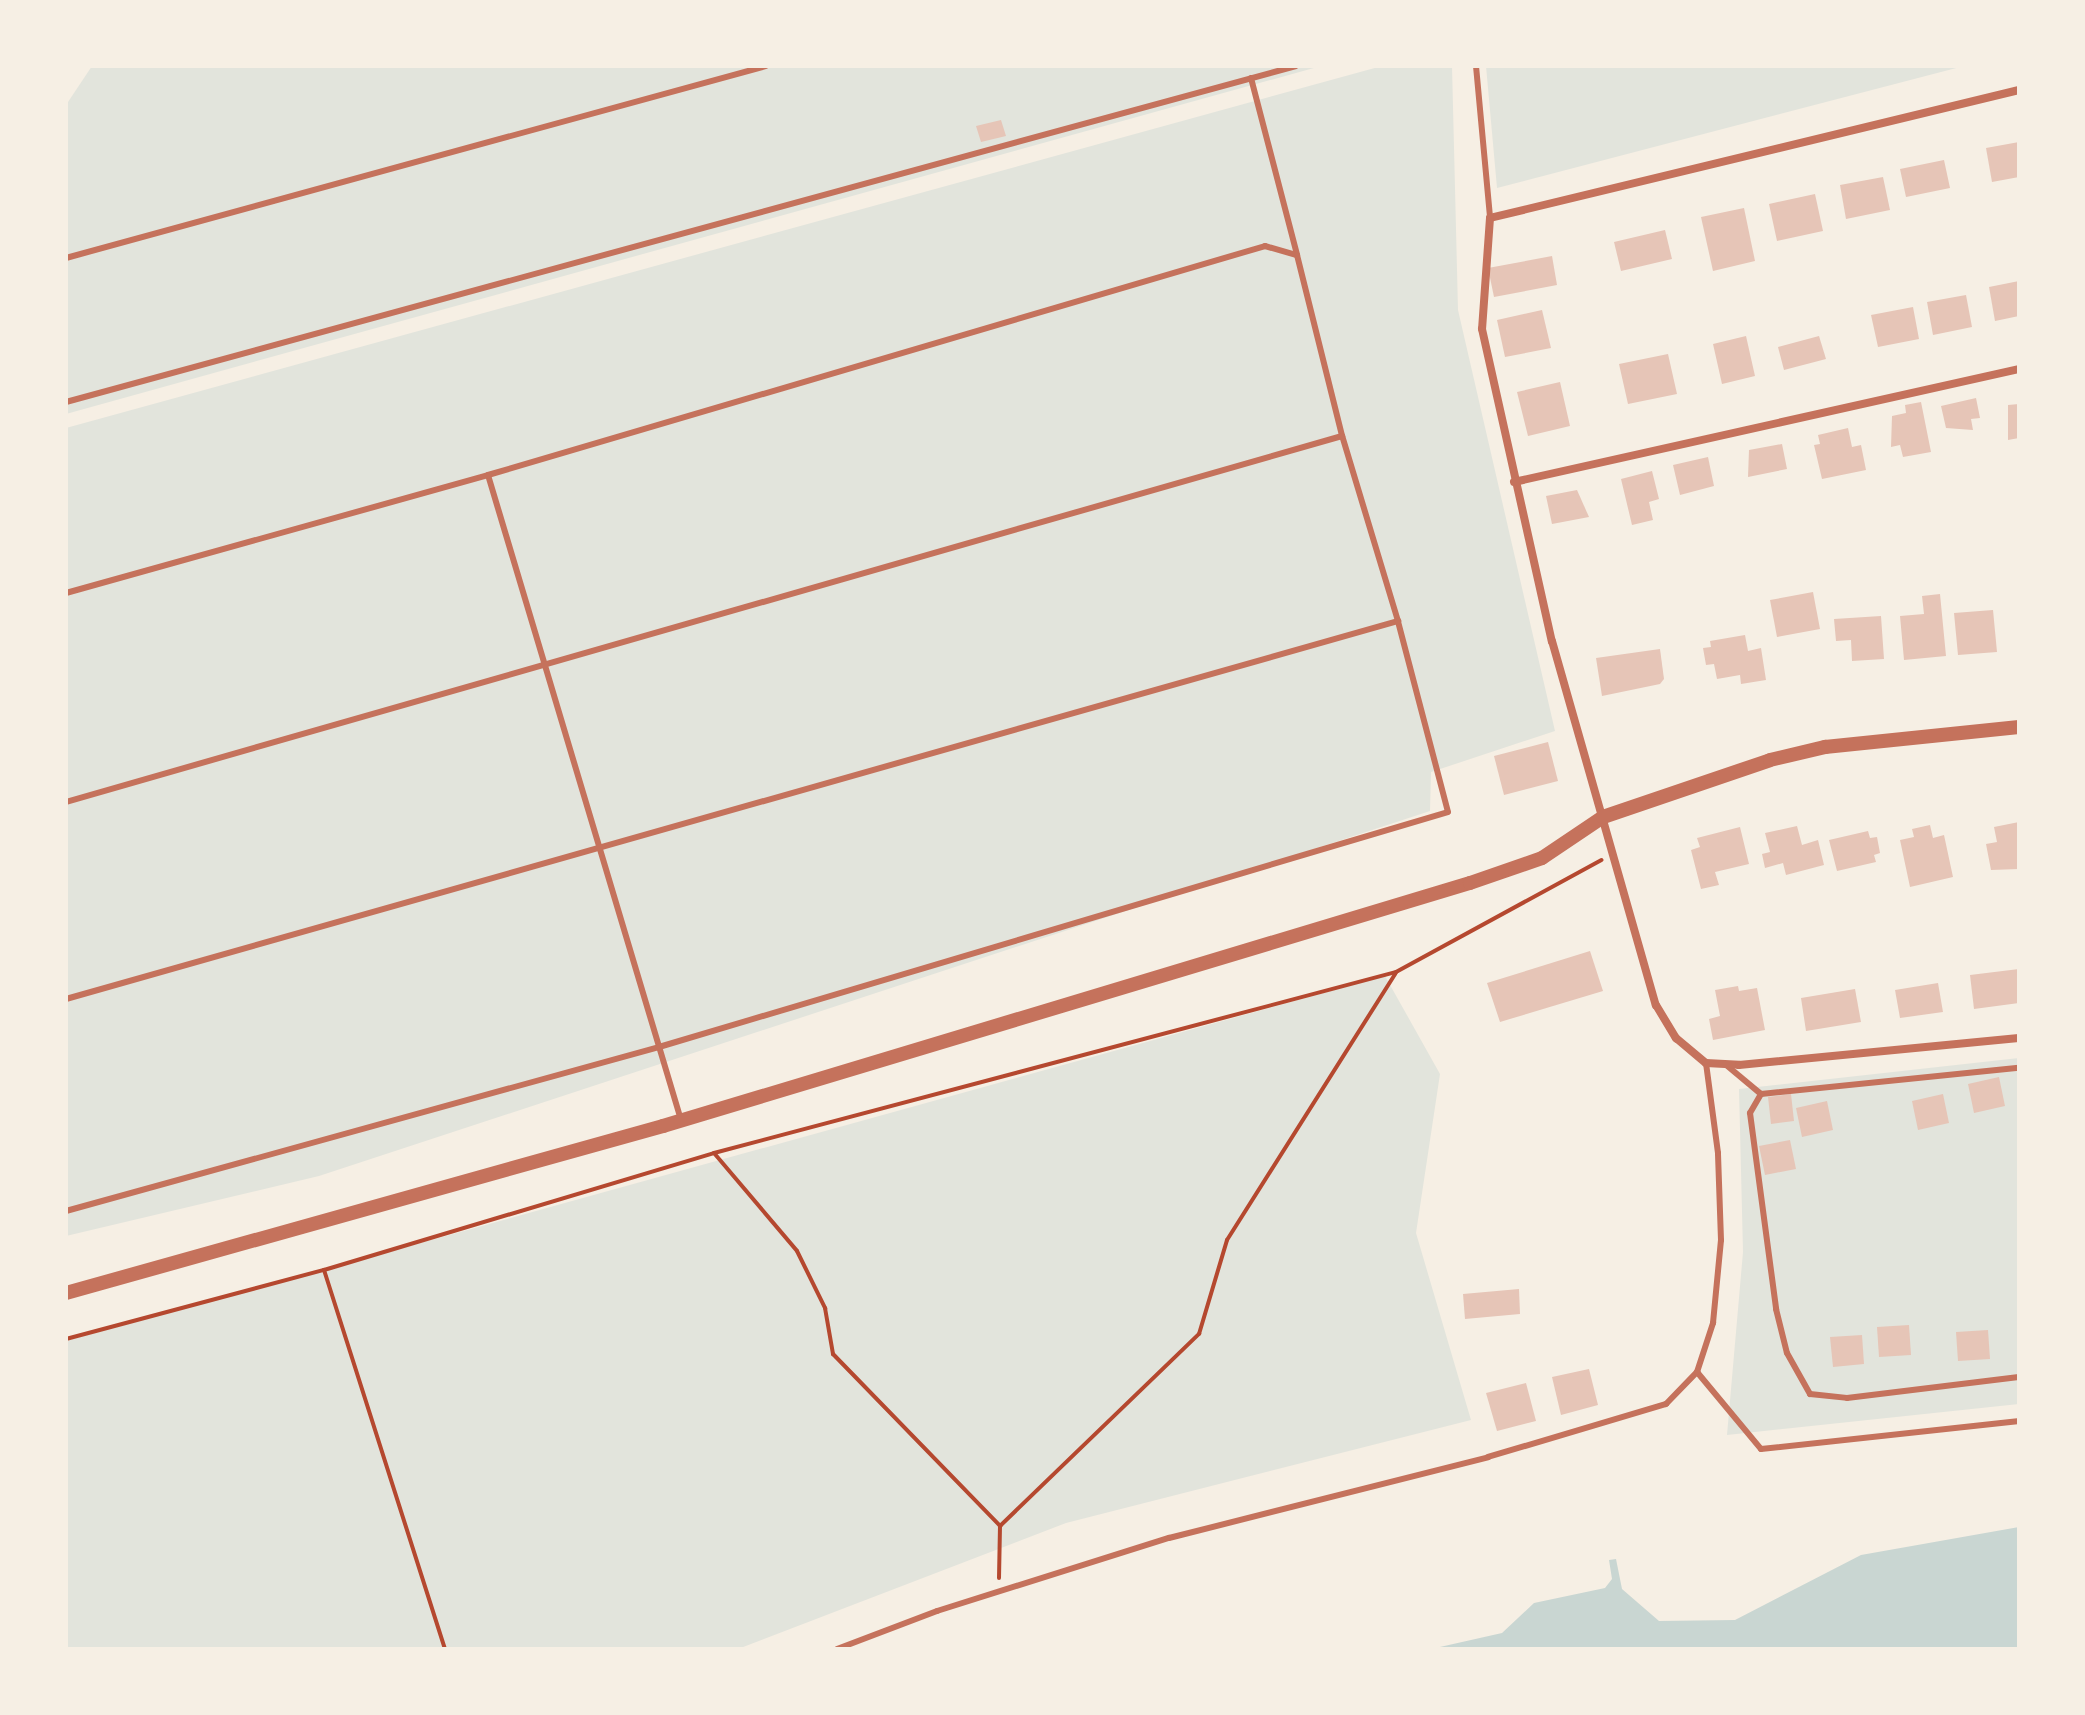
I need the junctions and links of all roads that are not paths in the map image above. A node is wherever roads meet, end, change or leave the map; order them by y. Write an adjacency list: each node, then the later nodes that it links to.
1 (766, 66): 8 (lane)
2 (1296, 66): 4 (lane)
3 (1476, 66): 6 (lane)
4 (1251, 78): 7 (lane); 10 (lane)
5 (2019, 90): 6 (street)
6 (1490, 218): 13 (street)
7 (1297, 255): 11 (lane); 12 (lane)
8 (66, 258)
9 (2019, 369): 13 (street)
10 (66, 402)
11 (1342, 436): 15 (lane); 16 (lane)
12 (488, 475): 14 (lane); 16 (lane)
13 (1514, 482): 19 (street)
14 (66, 593)
15 (1398, 621): 20 (lane); 23 (lane)
16 (545, 667): 18 (lane); 20 (lane)
17 (2019, 727): 19 (street)
18 (66, 802)
19 (1603, 817): 24 (street); 28 (street)
20 (600, 849): 21 (lane); 23 (lane)
21 (66, 999)
22 (2019, 1038): 25 (street)
23 (659, 1047): 28 (lane); 29 (lane)
24 (1706, 1063): 25 (street); 31 (lane)
25 (1725, 1064): 27 (lane)
26 (2019, 1068): 27 (lane)
27 (1761, 1094): 32 (lane)
28 (681, 1120): 30 (street)
29 (66, 1211)
30 (66, 1293)
31 (1697, 1372): 33 (lane); 34 (lane)
32 (2019, 1377)
33 (2019, 1421)
34 (837, 1649)

